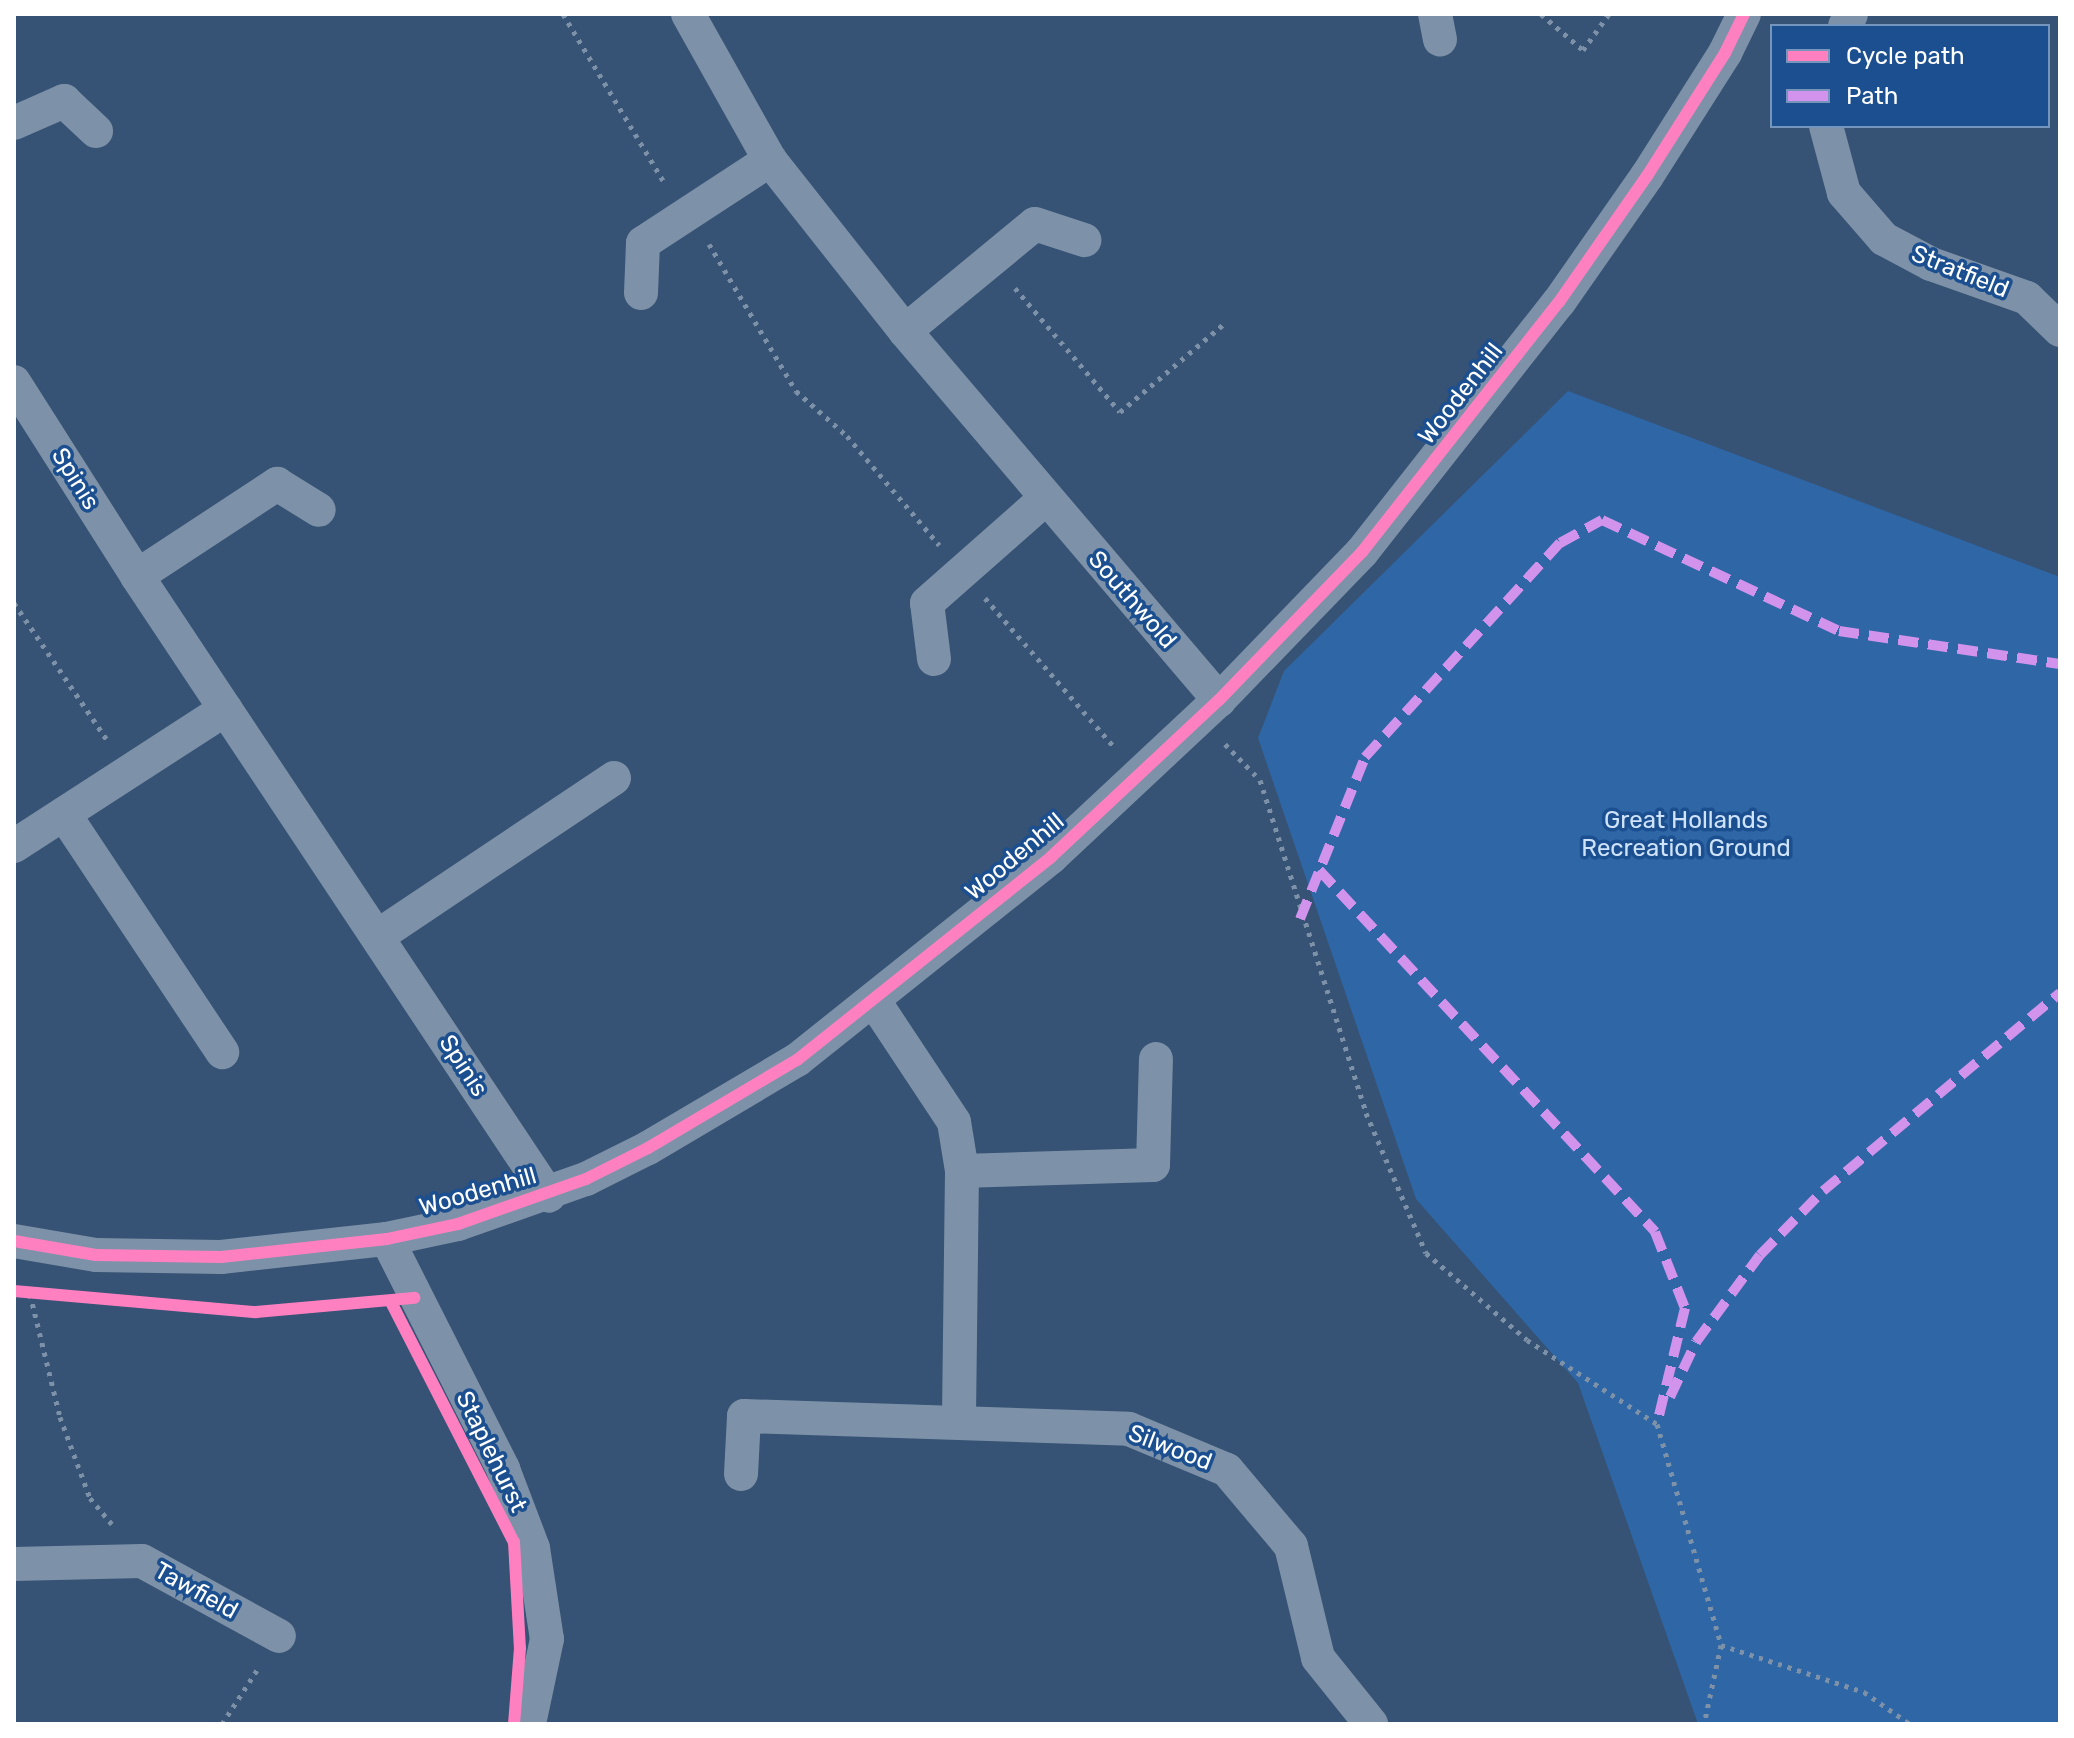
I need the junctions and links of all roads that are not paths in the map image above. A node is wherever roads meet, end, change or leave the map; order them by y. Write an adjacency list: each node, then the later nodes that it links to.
1 (688, 14): 6 (street, Southwold)
2 (1744, 14): 17 (street, Woodenhill)
3 (14, 123): 5 (street)
4 (1827, 128): 9 (street, Stratfield)
5 (96, 131)
6 (770, 160): 8 (street); 10 (street, Southwold)
7 (1084, 240): 10 (street)
8 (641, 293)
9 (2060, 330)
10 (905, 331): 12 (street, Southwold)
11 (14, 382): 14 (street, Spinis)
12 (1045, 499): 15 (street); 17 (street, Southwold)
13 (319, 510): 14 (street)
14 (137, 576): 16 (street, Spinis)
15 (934, 659)
16 (226, 709): 19 (street); 21 (street, Spinis)
17 (1210, 709): 22 (street, Woodenhill)
18 (614, 778): 21 (street)
19 (64, 814): 20 (street); 23 (street)
20 (14, 846)
21 (378, 936): 26 (street, Spinis)
22 (874, 1001): 25 (street); 26 (street, Woodenhill)
23 (222, 1052)
24 (1156, 1059): 25 (street)
25 (962, 1171): 29 (street)
26 (549, 1196): 27 (street, Woodenhill)
27 (387, 1239): 28 (street, Woodenhill); 33 (street, Staplehurst)
28 (14, 1241)
29 (959, 1419): 30 (street, Silwood); 34 (street, Silwood)
30 (741, 1474)
31 (14, 1564): 32 (street, Tawfield)
32 (279, 1636)
33 (529, 1724)
34 (1371, 1724)

